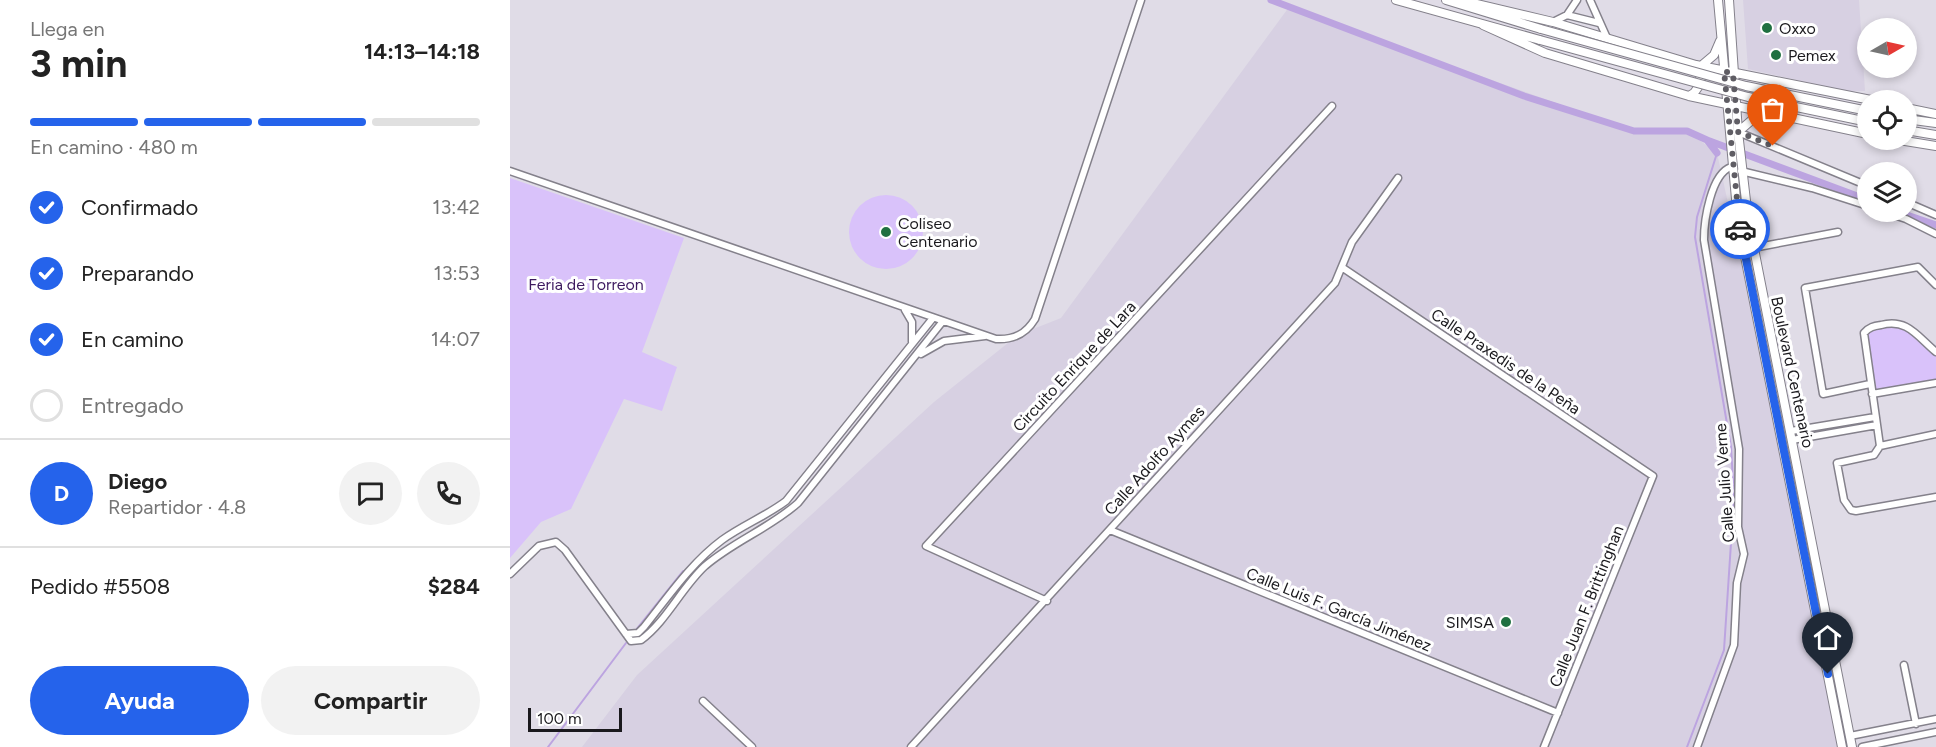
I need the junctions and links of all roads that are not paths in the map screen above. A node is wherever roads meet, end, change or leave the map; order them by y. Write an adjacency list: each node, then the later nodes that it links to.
1 (1142, 0): 58 (street)
2 (1396, 0): 12 (main road)
3 (1446, 0): 24 (main road, bridge)
4 (1460, 0): 10 (main road)
5 (1577, 0): 9 (street)
6 (1590, 0): 11 (street)
7 (1718, 0): 14 (main road, Boulevard Centenario)
8 (1729, 0): 17 (main road, Boulevard Centenario)
9 (1567, 15): 10 (street); 11 (street)
10 (1554, 22): 13 (main road)
11 (1599, 23): 13 (street)
12 (1483, 25): 19 (main road); 29 (main road, bridge)
13 (1607, 38): 15 (main road)
14 (1721, 39): 15 (main road); 16 (main road, Boulevard Centenario)
15 (1699, 65): 16 (main road); 19 (main road)
16 (1724, 71): 17 (main road); 21 (main road, Boulevard Centenario)
17 (1733, 74): 18 (main road); 23 (main road, Boulevard Centenario)
18 (1766, 81): 20 (main road); 26 (main road)
19 (1689, 96): 21 (main road)
20 (1857, 97)
21 (1726, 105): 23 (main road); 38 (main road, Boulevard Centenario)
22 (1332, 106): 79 (street, Circuito Enrique de Lara)
23 (1736, 107): 26 (main road); 34 (main road, Boulevard Centenario)
24 (1857, 109)
25 (1917, 110): 27 (main road)
26 (1763, 113): 28 (main road)
27 (1936, 114)
28 (1773, 116): 32 (main road); 34 (main road)
29 (1857, 120)
30 (1917, 120): 31 (main road)
31 (1936, 123)
32 (1857, 132)
33 (1917, 132): 35 (main road)
34 (1738, 134): 39 (main road, Boulevard Centenario); 42 (street)
35 (1936, 135)
36 (1917, 143): 37 (main road)
37 (1936, 146)
38 (1731, 164): 49 (main road, Boulevard Centenario); 94 (street, Calle Julio Verne)
39 (1741, 167): 43 (street); 50 (main road, Boulevard Centenario)
40 (510, 171): 54 (street)
41 (1398, 178): 52 (street, Calle Adolfo Aymes)
42 (1857, 182)
43 (1857, 202)
44 (1917, 207): 45 (street)
45 (1936, 215)
46 (1912, 222): 48 (street)
47 (1838, 232): 50 (street)
48 (1936, 234)
49 (1742, 244): 50 (street); 51 (main road, Boulevard Centenario)
50 (1753, 248): 51 (street); 62 (main road, Boulevard Centenario)
51 (1745, 258): 55 (main road, Boulevard Centenario)
52 (1343, 268): 75 (street, Calle Praxedis de la Peña); 77 (street, Calle Adolfo Aymes)
53 (1936, 285): 64 (street)
54 (905, 309): 56 (street); 59 (street)
55 (1757, 317): 62 (main road); 65 (main road, Boulevard Centenario)
56 (933, 318): 57 (street); 59 (street)
57 (943, 321): 58 (street); 61 (street)
58 (987, 336): 61 (street)
59 (912, 344): 73 (street)
60 (1936, 352): 64 (street)
61 (918, 356): 74 (street)
62 (1775, 356): 69 (main road, Boulevard Centenario)
63 (1936, 383): 66 (street)
64 (1870, 384): 66 (street)
65 (1772, 386): 71 (main road); 83 (main road, Boulevard Centenario)
66 (1872, 394): 67 (street)
67 (1875, 417): 68 (street); 69 (street)
68 (1877, 425): 71 (street); 72 (street)
69 (1791, 431): 71 (main road, Boulevard Centenario)
70 (1936, 434): 72 (street)
71 (1792, 440): 82 (main road, Boulevard Centenario)
72 (1880, 446): 76 (street)
73 (825, 454): 74 (street); 80 (street)
74 (833, 462): 80 (street)
75 (1653, 476): 86 (street, Calle Juan F. Brittinghan)
76 (1936, 497)
77 (1110, 530): 79 (street, Calle Adolfo Aymes); 86 (street, Calle Luis F. García Jiménez)
78 (510, 574): 80 (street)
79 (1047, 601): 92 (street, Calle Adolfo Aymes)
80 (626, 634)
81 (1904, 665): 88 (street)
82 (1838, 672): 83 (main road); 90 (main road, Boulevard Centenario)
83 (1828, 674): 85 (main road, Boulevard Centenario)
84 (703, 701): 91 (street)
85 (1834, 704): 95 (main road, Boulevard Centenario); 96 (main road)
86 (1558, 713): 93 (street, Calle Juan F. Brittinghan)
87 (1936, 719): 88 (street)
88 (1916, 724): 90 (street)
89 (1936, 732): 97 (street)
90 (1850, 736): 96 (main road, Boulevard Centenario)
91 (752, 747)
92 (911, 747)
93 (1544, 747)
94 (1696, 747)
95 (1842, 747)
96 (1851, 747)
97 (1862, 747)

